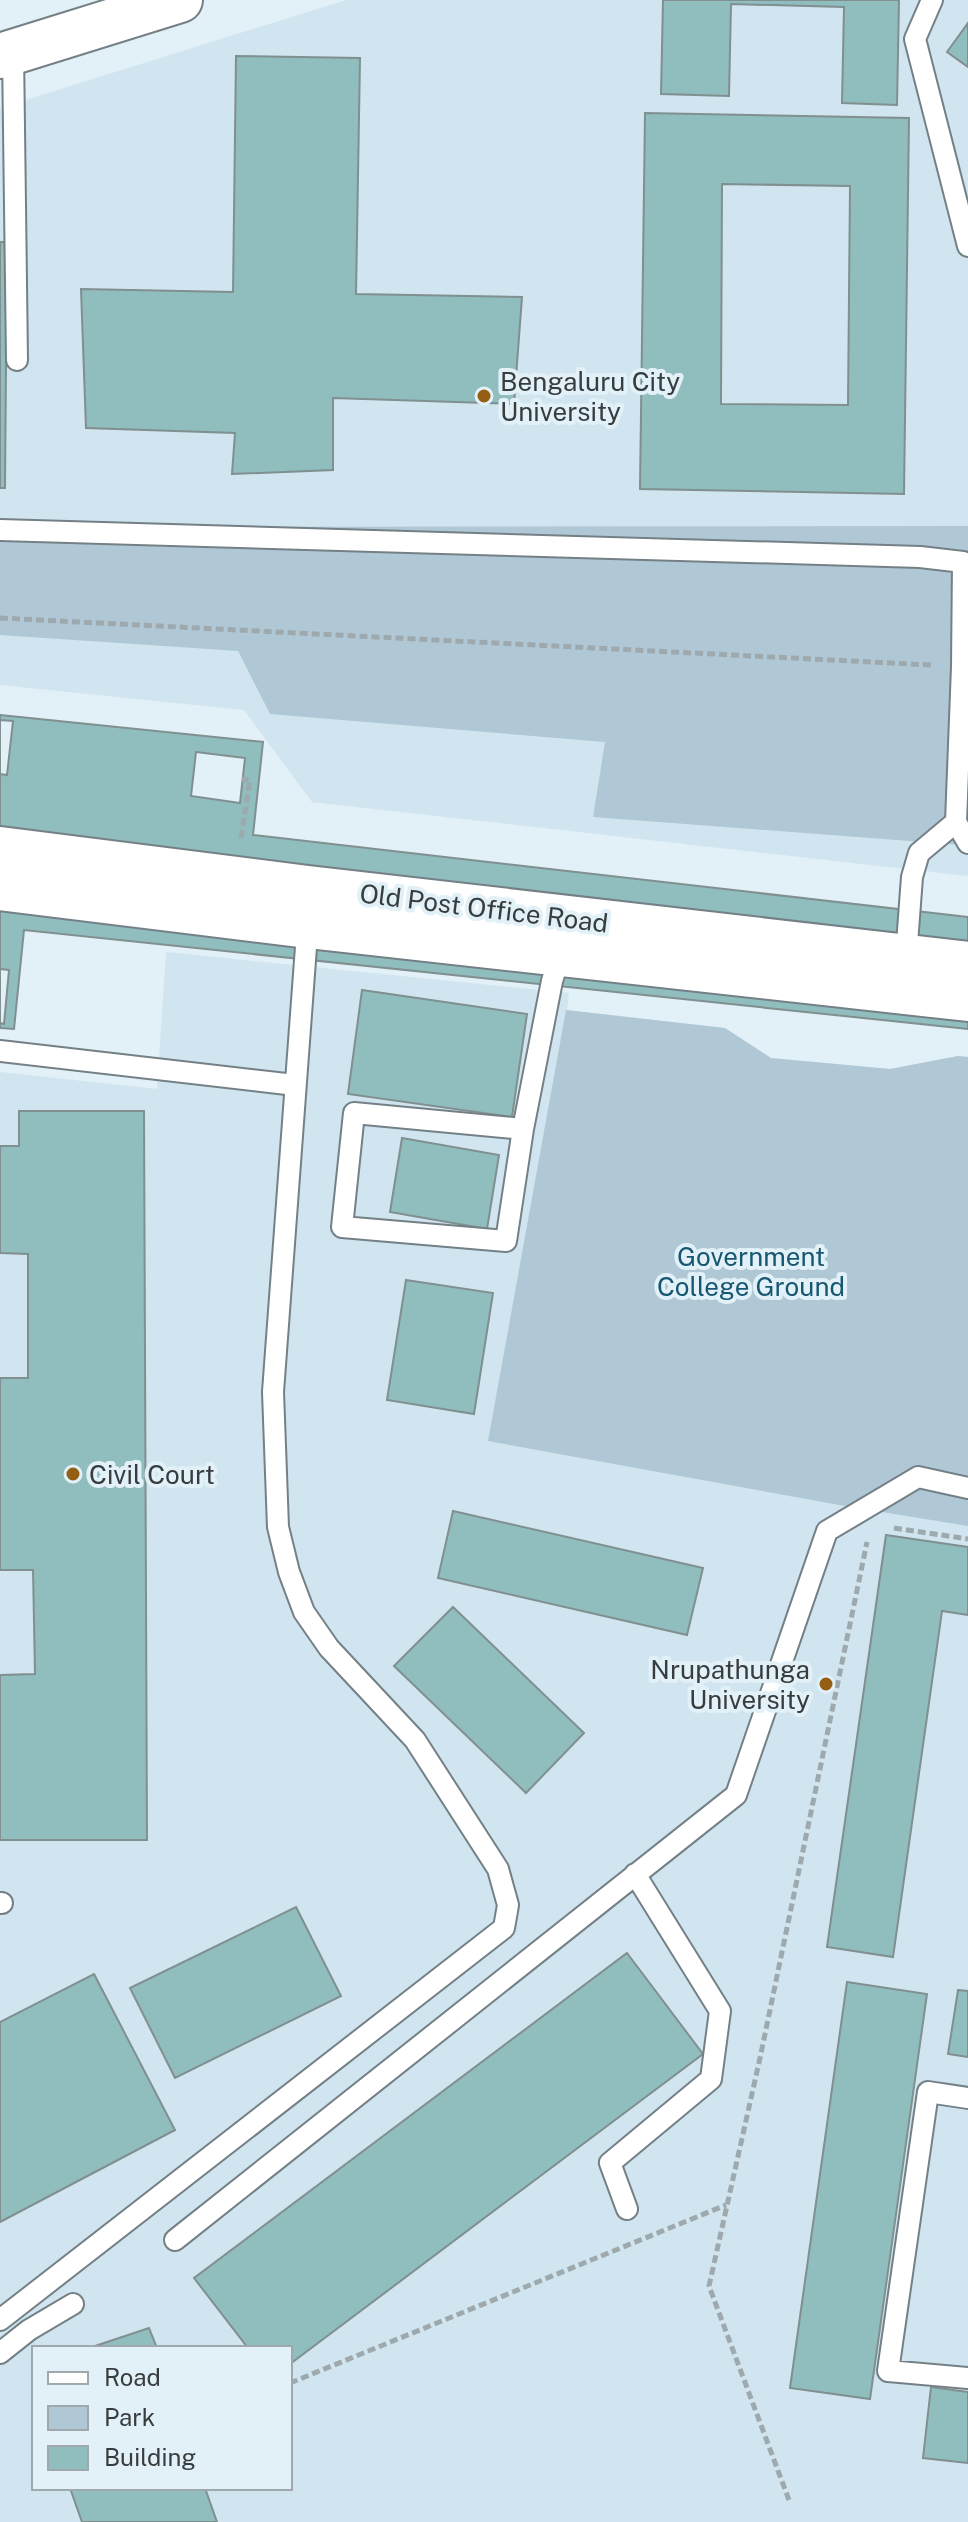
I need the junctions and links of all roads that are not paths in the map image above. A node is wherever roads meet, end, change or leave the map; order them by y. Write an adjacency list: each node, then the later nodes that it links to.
1 (180, 0): 3 (street)
2 (932, 0): 5 (lane)
3 (6, 54): 4 (lane)
4 (8, 211): 6 (lane)
5 (968, 246)
6 (17, 360)
7 (0, 530): 8 (lane)
8 (956, 822): 9 (lane); 14 (lane)
9 (968, 843)
10 (0, 849): 12 (street, Old Post Office Road)
11 (0, 888): 12 (street, Old Post Office Road)
12 (308, 907): 13 (street, Old Post Office Road); 14 (street, Old Post Office Road); 18 (lane)
13 (561, 952): 16 (street, Old Post Office Road); 19 (lane)
14 (906, 957): 15 (street, Old Post Office Road)
15 (968, 964)
16 (968, 999)
17 (0, 1051): 18 (lane)
18 (295, 1085): 26 (lane)
19 (523, 1129): 19 (lane)
20 (968, 1488): 21 (lane)
21 (635, 1874): 23 (lane); 24 (lane)
22 (968, 2098): 28 (lane)
23 (627, 2209)
24 (175, 2240)
25 (73, 2304): 27 (lane)
26 (0, 2320)
27 (0, 2353)
28 (968, 2378)

